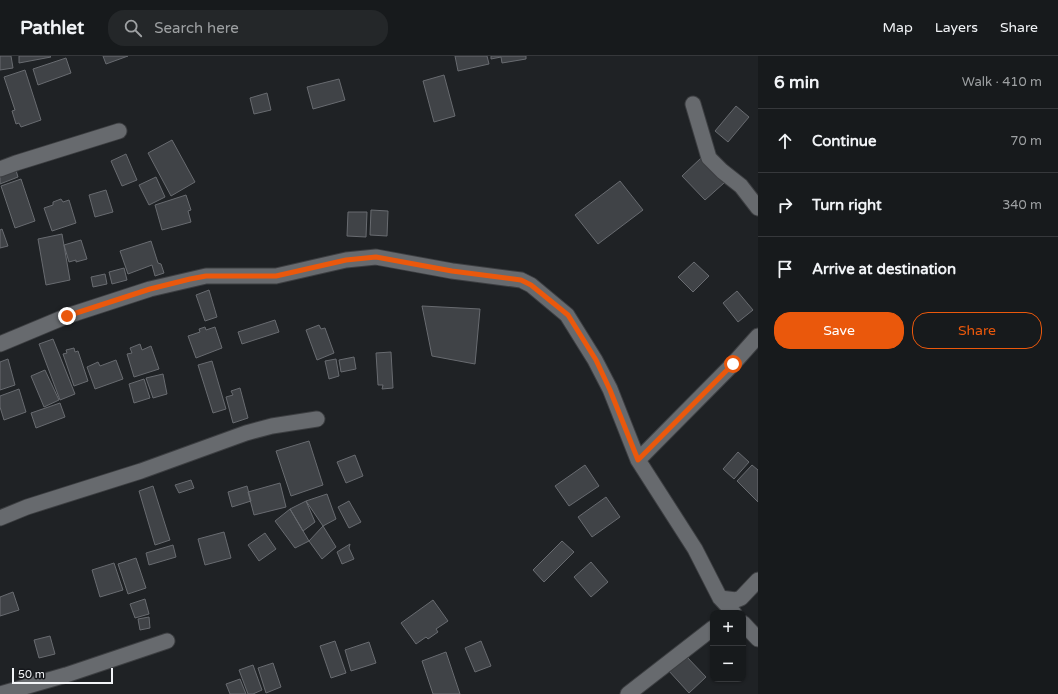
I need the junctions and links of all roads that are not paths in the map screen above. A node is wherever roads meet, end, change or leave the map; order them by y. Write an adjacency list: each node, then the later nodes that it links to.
1 (693, 104): 4 (street)
2 (119, 131): 3 (street)
3 (0, 170)
4 (758, 208)
5 (758, 336): 8 (street)
6 (0, 344): 8 (street)
7 (317, 420): 9 (street)
8 (638, 460): 11 (street)
9 (0, 518)
10 (758, 580): 11 (street)
11 (720, 598): 12 (street)
12 (731, 610)
13 (746, 626): 15 (street)
14 (710, 630): 18 (street)
15 (758, 639)
16 (167, 641): 17 (street)
17 (0, 694)
18 (628, 694)

